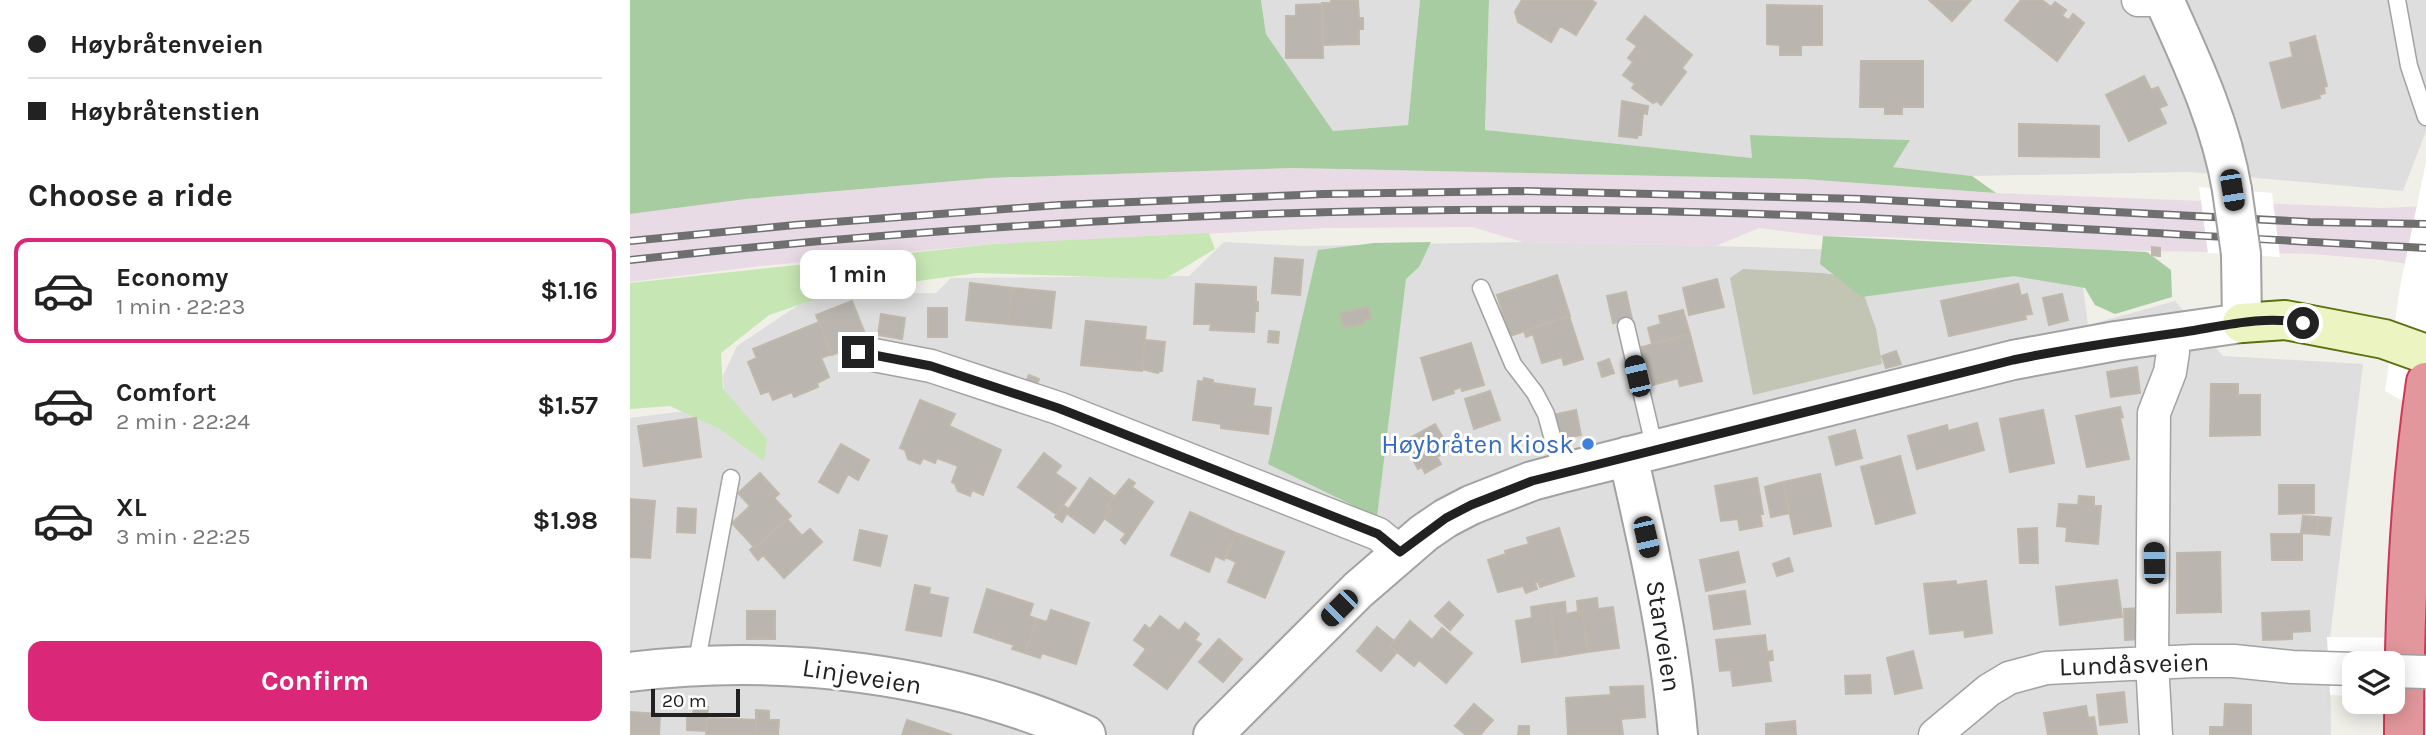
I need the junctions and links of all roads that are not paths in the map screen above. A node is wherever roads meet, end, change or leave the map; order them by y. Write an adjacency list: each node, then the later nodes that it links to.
1 (2138, 0): 2 (street)
2 (2148, 0)
3 (2164, 0): 7 (street, bridge)
4 (2397, 0): 5 (lane)
5 (2426, 117)
6 (1481, 288): 14 (lane)
7 (2242, 323): 9 (street); 11 (main road)
8 (1626, 326): 13 (lane)
9 (2171, 333): 13 (street); 17 (street)
10 (858, 352): 16 (street)
11 (2426, 354)
12 (2424, 397): 28 (highway)
13 (1641, 453): 14 (street); 25 (street, Starveien)
14 (1562, 473): 16 (street)
15 (731, 478): 18 (lane)
16 (1400, 552): 24 (street)
17 (2152, 662): 19 (street, Lundåsveien); 26 (street, Lundåsveien); 27 (street)
18 (696, 666): 22 (street, Linjeveien); 23 (street, Linjeveien)
19 (2341, 669)
20 (2405, 671): 21 (street, bridge)
21 (2426, 672)
22 (630, 673)
23 (1086, 735)
24 (1213, 735)
25 (1678, 735)
26 (1934, 735)
27 (2156, 735)
28 (2404, 735)

